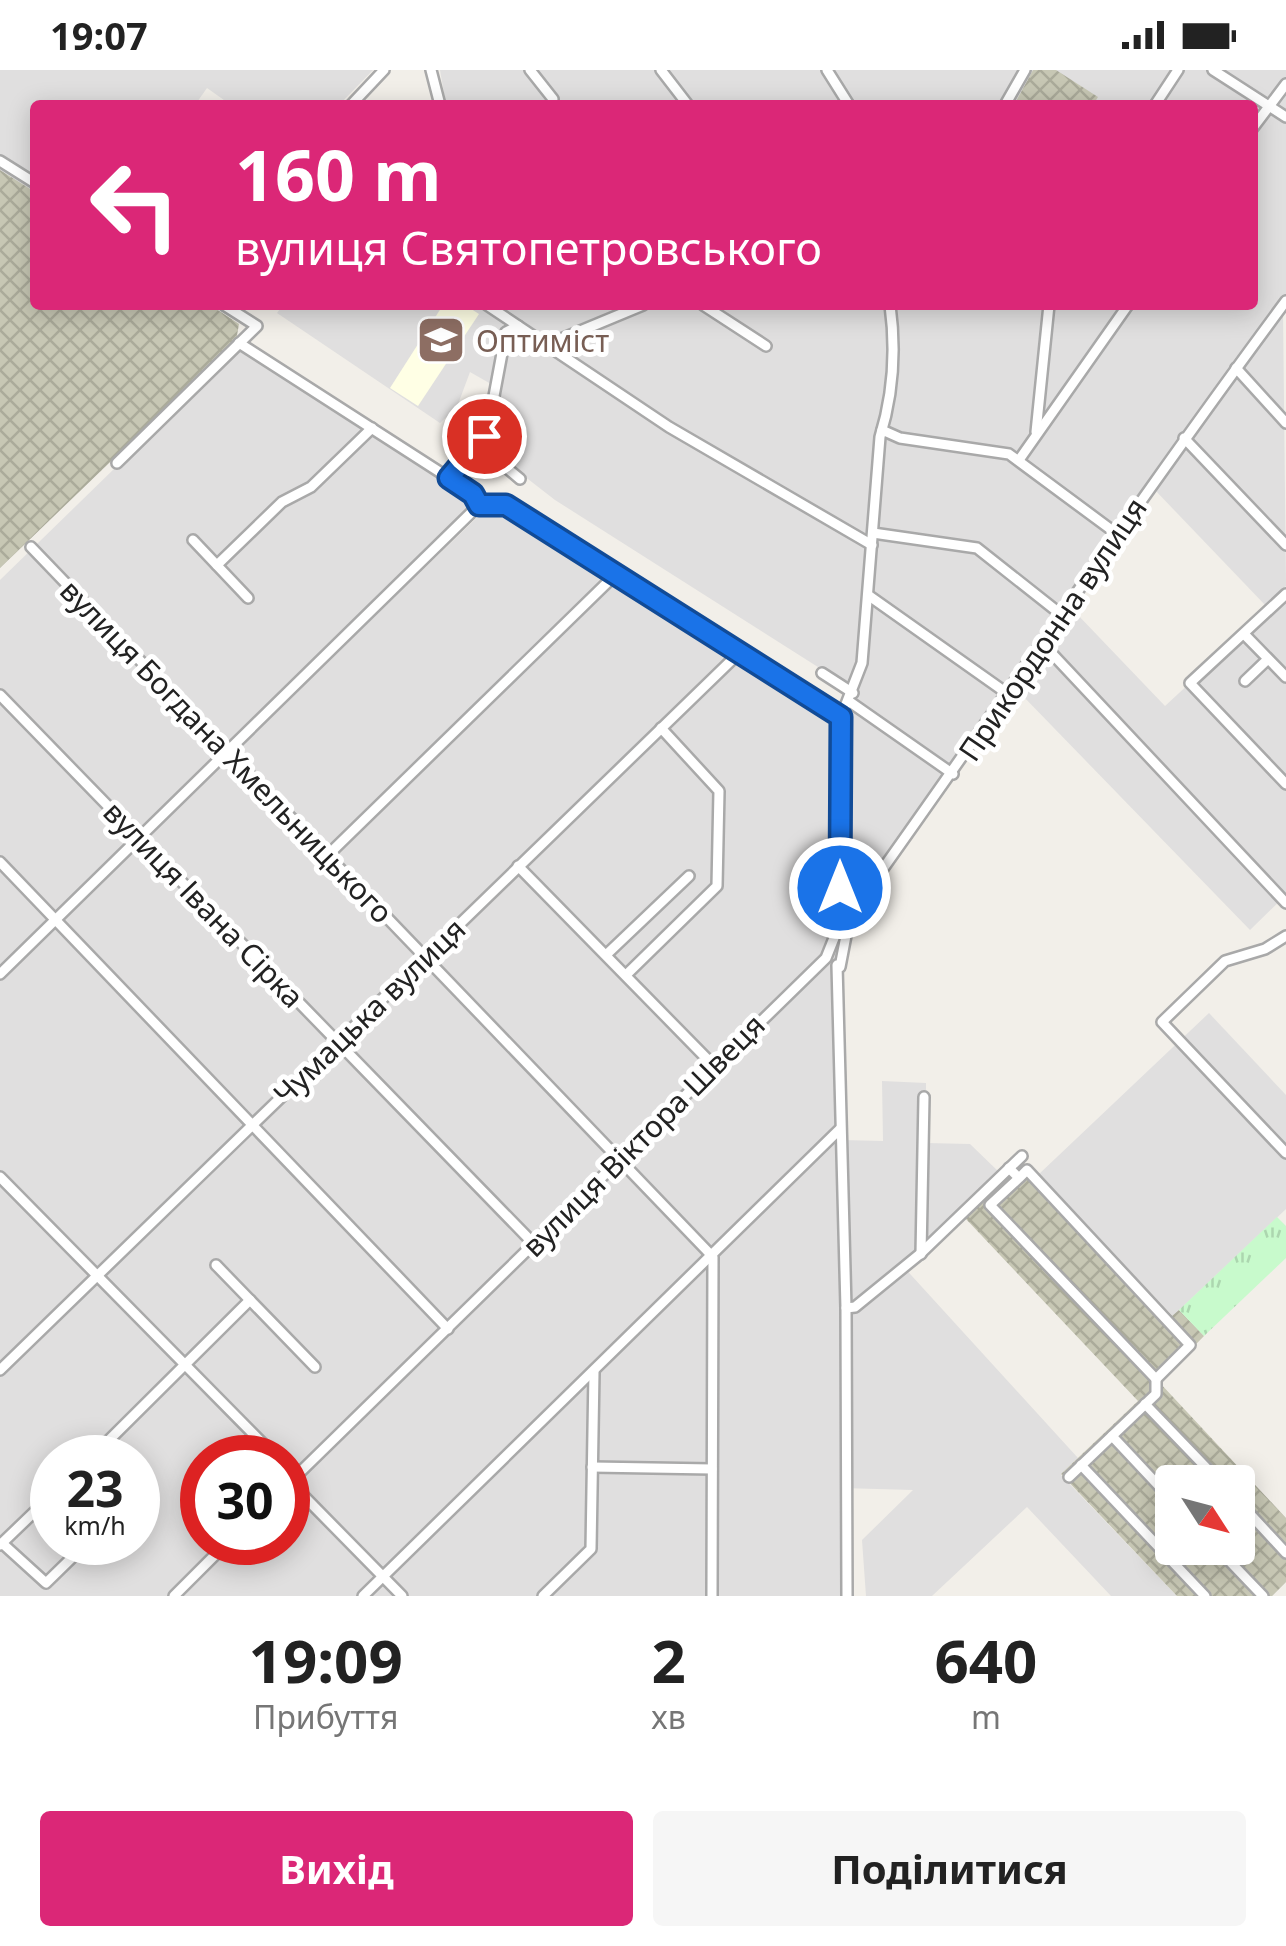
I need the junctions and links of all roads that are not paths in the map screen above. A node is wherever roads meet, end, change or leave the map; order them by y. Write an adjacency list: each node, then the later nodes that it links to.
1 (384, 70): 11 (street)
2 (431, 70): 12 (street)
3 (530, 70): 10 (street)
4 (661, 70): 13 (street)
5 (1025, 70): 15 (street)
6 (1178, 70): 16 (street)
7 (1213, 70): 17 (street)
8 (830, 72): 14 (street)
9 (1286, 84): 17 (street)
10 (553, 99)
11 (355, 100)
12 (439, 100)
13 (684, 100)
14 (847, 100)
15 (1008, 100)
16 (1158, 100)
17 (1269, 106): 18 (street); 19 (street)
18 (1286, 118)
19 (1258, 122)
20 (0, 160): 21 (street)
21 (30, 180)
22 (1286, 301): 34 (street, Прикордонна вулиця)
23 (232, 310): 32 (street)
24 (494, 310): 30 (street)
25 (631, 310): 31 (street)
26 (711, 310): 33 (street)
27 (890, 310): 37 (street)
28 (1048, 310): 38 (street)
29 (1124, 310): 38 (street)
30 (518, 326): 31 (street); 40 (street)
31 (540, 341): 49 (street)
32 (240, 343): 36 (street); 42 (street)
33 (766, 346)
34 (1236, 368): 35 (street); 39 (street, Прикордонна вулиця)
35 (1286, 423)
36 (372, 428): 43 (street); 52 (street)
37 (882, 430): 41 (street); 46 (street)
38 (1036, 435): 41 (street)
39 (1184, 438): 47 (street, Прикордонна вулиця); 50 (street)
40 (478, 444): 43 (street); 44 (street)
41 (1019, 460): 47 (street)
42 (117, 463)
43 (449, 478): 45 (street)
44 (520, 479)
45 (479, 505): 53 (street); 70 (street)
46 (874, 533): 49 (street); 57 (street)
47 (1117, 534): 57 (street, Прикордонна вулиця)
48 (193, 540): 52 (street)
49 (872, 546): 55 (street)
50 (1286, 546)
51 (31, 547): 70 (street, вулиця Богдана Хмельницького)
52 (217, 565): 56 (street)
53 (614, 576): 60 (street); 74 (street)
54 (1286, 594): 58 (street)
55 (868, 595): 65 (street); 67 (street)
56 (248, 598)
57 (1063, 616): 59 (street, Прикордонна вулиця)
58 (1244, 634): 61 (street); 72 (street)
59 (1043, 644): 65 (street, Прикордонна вулиця); 78 (street)
60 (739, 652): 68 (street); 69 (street, Чумацька вулиця)
61 (1268, 659): 63 (street); 64 (street)
62 (822, 673): 67 (street)
63 (1286, 677)
64 (1245, 680)
65 (1008, 694): 71 (street, Прикордонна вулиця)
66 (0, 695): 73 (street, вулиця Івана Сірка)
67 (851, 698): 68 (street); 71 (street)
68 (841, 717): 83 (street, вулиця Віктора Швеця)
69 (661, 728): 76 (street, Чумацька вулиця); 86 (street)
70 (228, 752): 73 (street); 74 (street, вулиця Богдана Хмельницького)
71 (953, 774): 84 (street, Прикордонна вулиця)
72 (1286, 784)
73 (140, 836): 79 (street); 87 (street, вулиця Івана Сірка)
74 (328, 855): 82 (street, вулиця Богдана Хмельницького)
75 (0, 862): 79 (street)
76 (518, 866): 81 (street); 82 (street, Чумацька вулиця)
77 (689, 876): 81 (street)
78 (1286, 903)
79 (54, 920): 85 (street); 90 (street)
80 (1286, 936): 92 (street)
81 (607, 954): 86 (street)
82 (425, 956): 87 (street, Чумацька вулиця); 94 (street, вулиця Богдана Хмельницького)
83 (826, 958): 84 (street); 88 (street, вулиця Віктора Швеця)
84 (840, 967): 91 (street, Прикордонна вулиця)
85 (0, 974)
86 (627, 974): 88 (street)
87 (336, 1041): 90 (street, Чумацька вулиця); 98 (street, вулиця Івана Сірка)
88 (714, 1066): 94 (street, вулиця Віктора Швеця)
89 (924, 1096): 99 (street)
90 (251, 1124): 102 (street, Чумацька вулиця); 105 (street)
91 (840, 1129): 100 (street); 104 (street, Прикордонна вулиця)
92 (1286, 1153)
93 (1022, 1156): 95 (street)
94 (619, 1159): 98 (street, вулиця Віктора Швеця); 100 (street, вулиця Богдана Хмельницького)
95 (1008, 1168): 97 (street); 99 (street)
96 (0, 1177): 102 (street)
97 (1018, 1178): 110 (street); 110 (street)
98 (533, 1243): 105 (street, вулиця Віктора Швеця)
99 (920, 1254): 104 (street)
100 (714, 1256): 109 (street); 119 (street)
101 (216, 1265): 103 (street)
102 (98, 1273): 106 (street); 107 (street, Чумацька вулиця)
103 (250, 1300): 106 (street); 108 (street)
104 (846, 1308): 136 (street, Прикордонна вулиця)
105 (448, 1329): 115 (street, вулиця Віктора Швеця)
106 (186, 1362): 112 (street); 113 (street)
107 (2, 1364)
108 (315, 1367)
109 (594, 1372): 118 (street); 130 (street)
110 (1156, 1379): 111 (street)
111 (1145, 1404): 114 (street); 116 (street)
112 (115, 1435)
113 (256, 1435)
114 (1112, 1436): 117 (street); 121 (street)
115 (310, 1463)
116 (1204, 1465)
117 (1082, 1466): 120 (street); 137 (street)
118 (592, 1467): 119 (street); 134 (street)
119 (712, 1469): 135 (street)
120 (1070, 1477)
121 (1155, 1482)
122 (310, 1501): 130 (street)
123 (30, 1516): 125 (street)
124 (1255, 1520): 126 (street)
125 (1, 1544): 127 (street)
126 (1286, 1553)
127 (64, 1565)
128 (205, 1565): 131 (street)
129 (1234, 1565): 138 (street)
130 (384, 1577): 132 (street); 133 (street)
131 (174, 1596)
132 (363, 1596)
133 (402, 1596)
134 (543, 1596)
135 (712, 1596)
136 (846, 1596)
137 (1205, 1596)
138 (1264, 1596)

